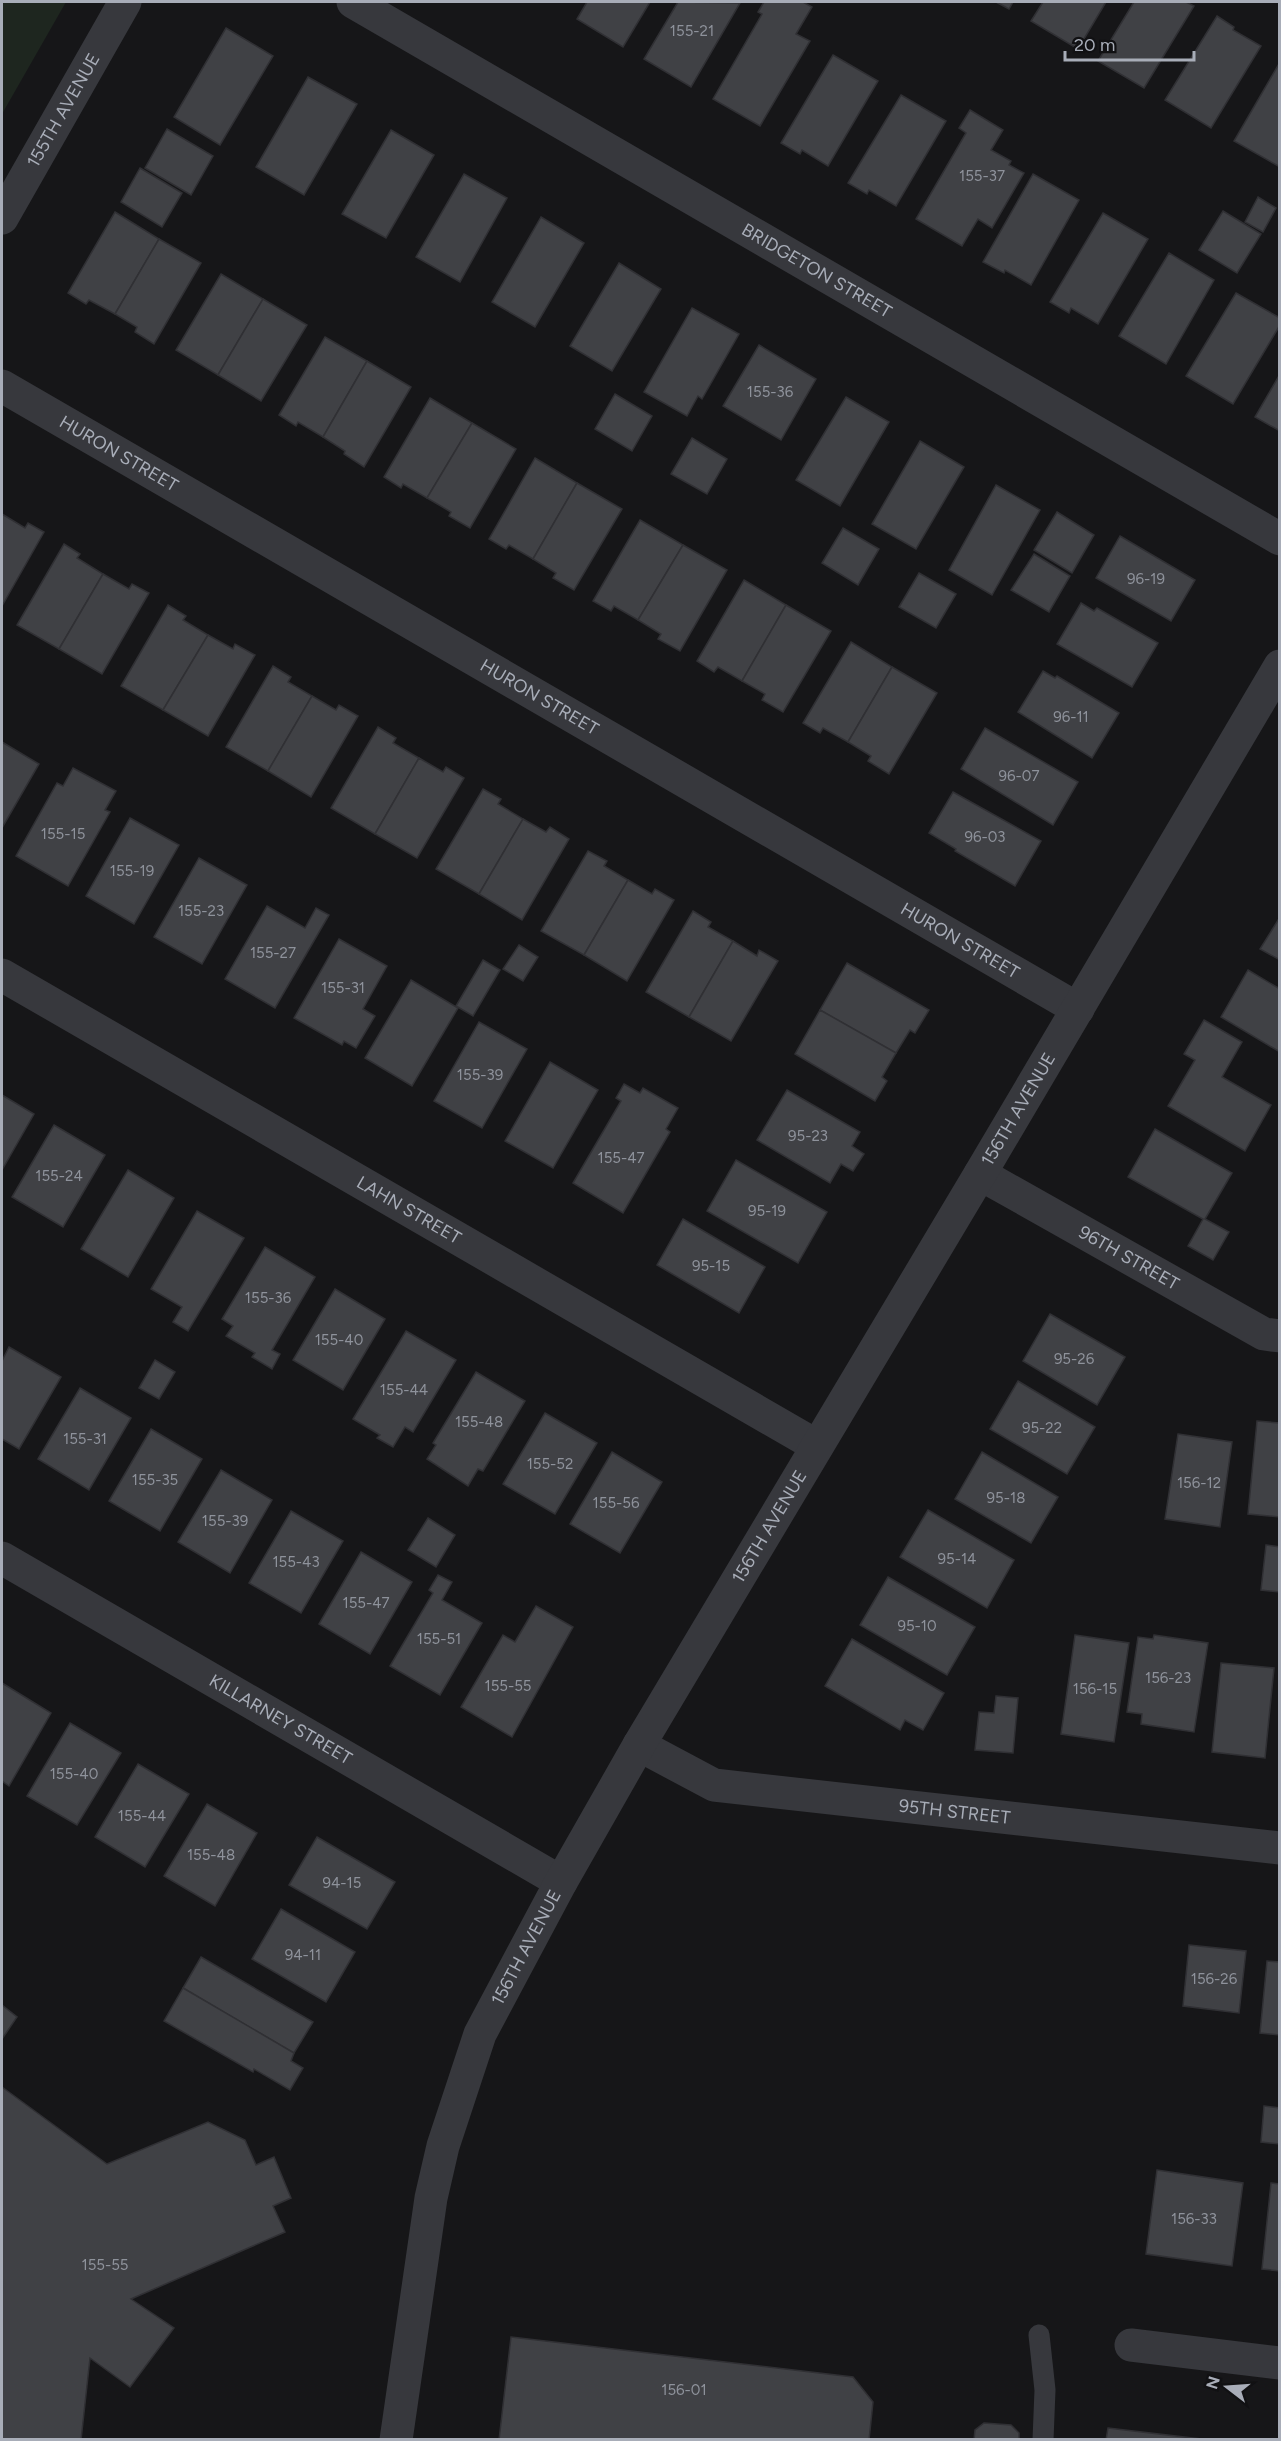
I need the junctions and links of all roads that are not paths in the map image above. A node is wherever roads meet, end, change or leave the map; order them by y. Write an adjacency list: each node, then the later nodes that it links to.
1 (125, 2): 3 (street, 155TH AVENUE)
2 (353, 2): 5 (street, BRIDGETON STREET)
3 (2, 218)
4 (2, 386): 8 (street, HURON STREET)
5 (1280, 539)
6 (1280, 666): 8 (street, 156TH AVENUE)
7 (2, 975): 11 (street, LAHN STREET)
8 (1078, 1009): 9 (street, 156TH AVENUE)
9 (981, 1174): 10 (street, 96TH STREET); 11 (street, 156TH AVENUE)
10 (1280, 1336)
11 (817, 1446): 13 (street, 156TH AVENUE)
12 (2, 1558): 15 (street, KILLARNEY STREET)
13 (639, 1745): 14 (street, 95TH STREET); 15 (street, 156TH AVENUE)
14 (1280, 1848)
15 (561, 1882): 19 (street, 156TH AVENUE)
16 (1039, 2335): 20 (lane)
17 (1131, 2345): 18 (street)
18 (1280, 2363)
19 (396, 2439)
20 (1043, 2439)

